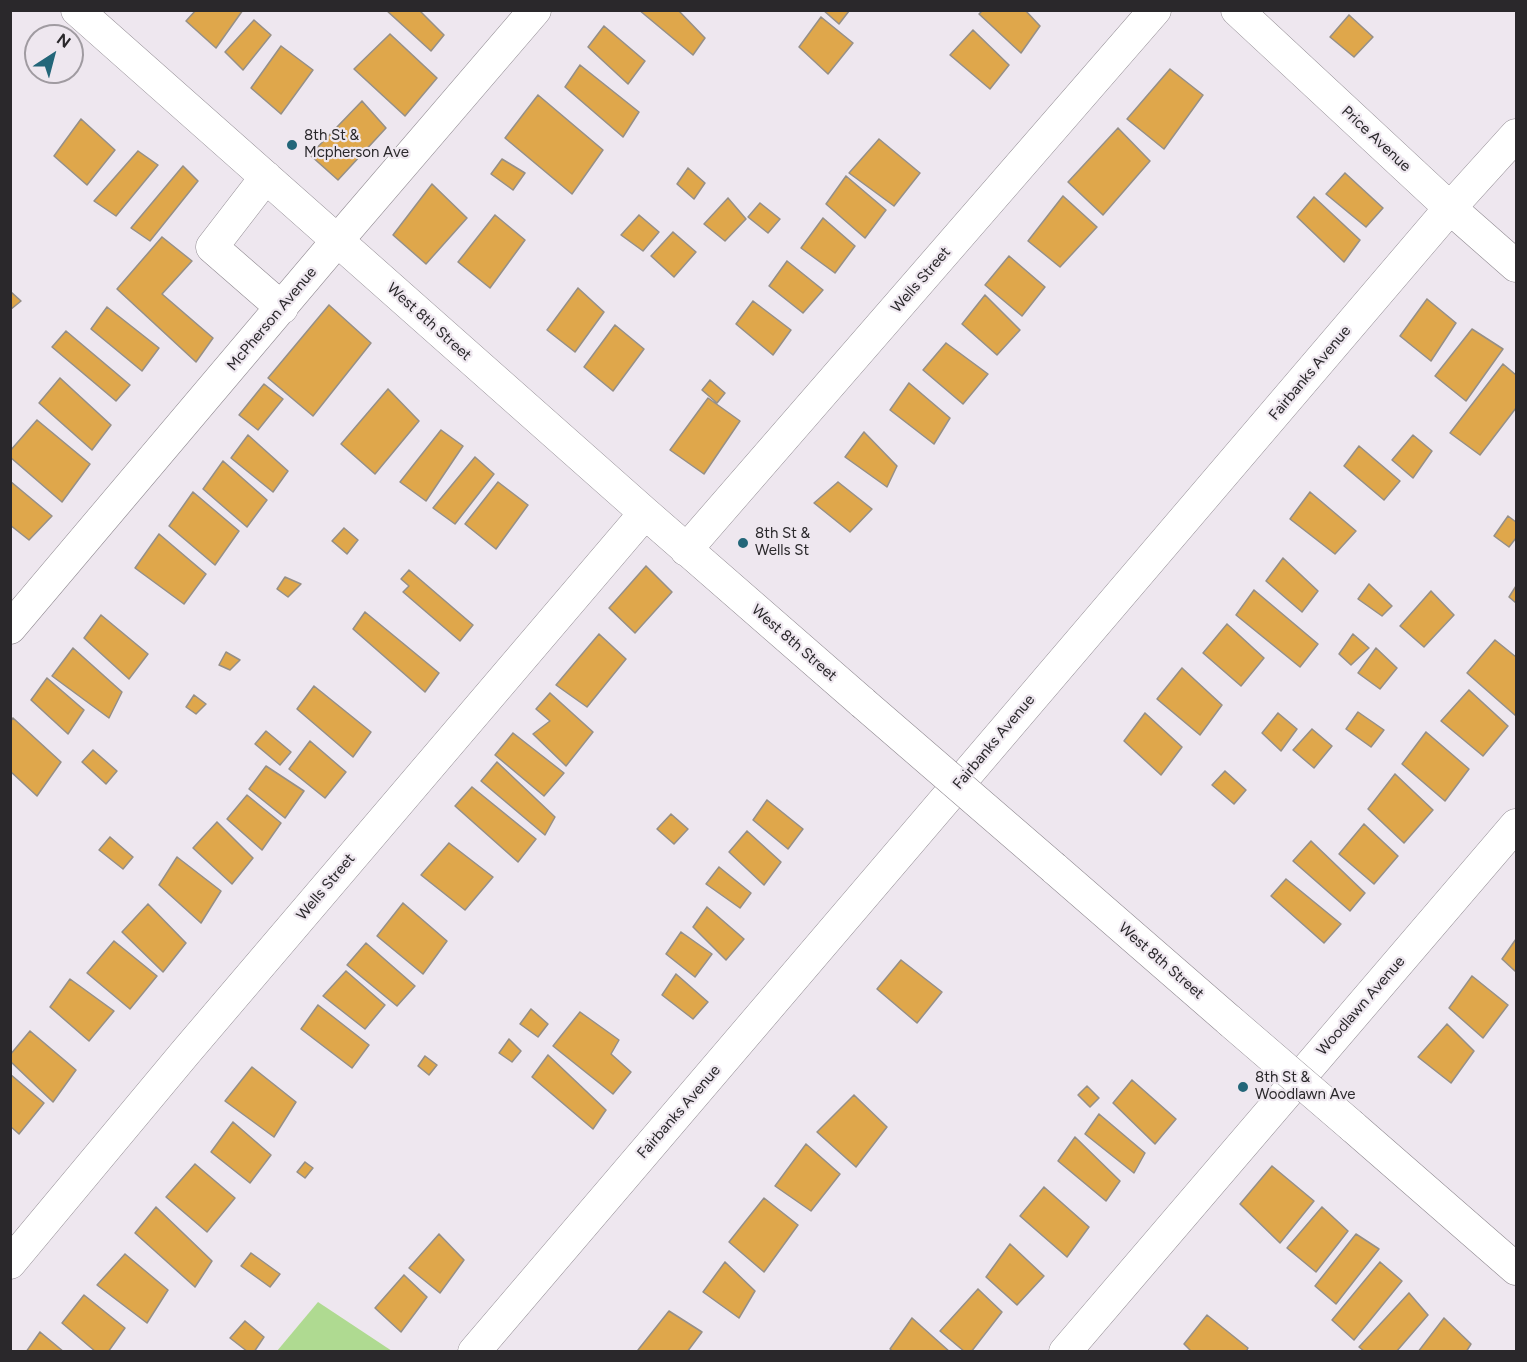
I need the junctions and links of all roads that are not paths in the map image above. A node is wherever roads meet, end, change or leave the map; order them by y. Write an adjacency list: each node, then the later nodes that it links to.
1 (77, 10): 6 (street, West 8th Street)
2 (535, 10): 8 (street, McPherson Avenue)
3 (1155, 10): 12 (street, Wells Street)
4 (1237, 10): 7 (street, Price Avenue)
5 (1516, 135): 7 (street, Fairbanks Avenue)
6 (266, 177): 8 (street, West 8th Street); 10 (street)
7 (1450, 208): 9 (street, Price Avenue); 17 (street, Fairbanks Avenue)
8 (337, 241): 10 (street, McPherson Avenue); 11 (street, West 8th Street)
9 (1516, 266)
10 (282, 308): 13 (street, McPherson Avenue)
11 (645, 513): 12 (street, West 8th Street); 15 (street, Wells Street)
12 (686, 550): 16 (street, West 8th Street, bridge)
13 (10, 628)
14 (1516, 825): 18 (street, Woodlawn Avenue)
15 (10, 1263)
16 (1516, 1269)
17 (474, 1352)
18 (1065, 1352)

